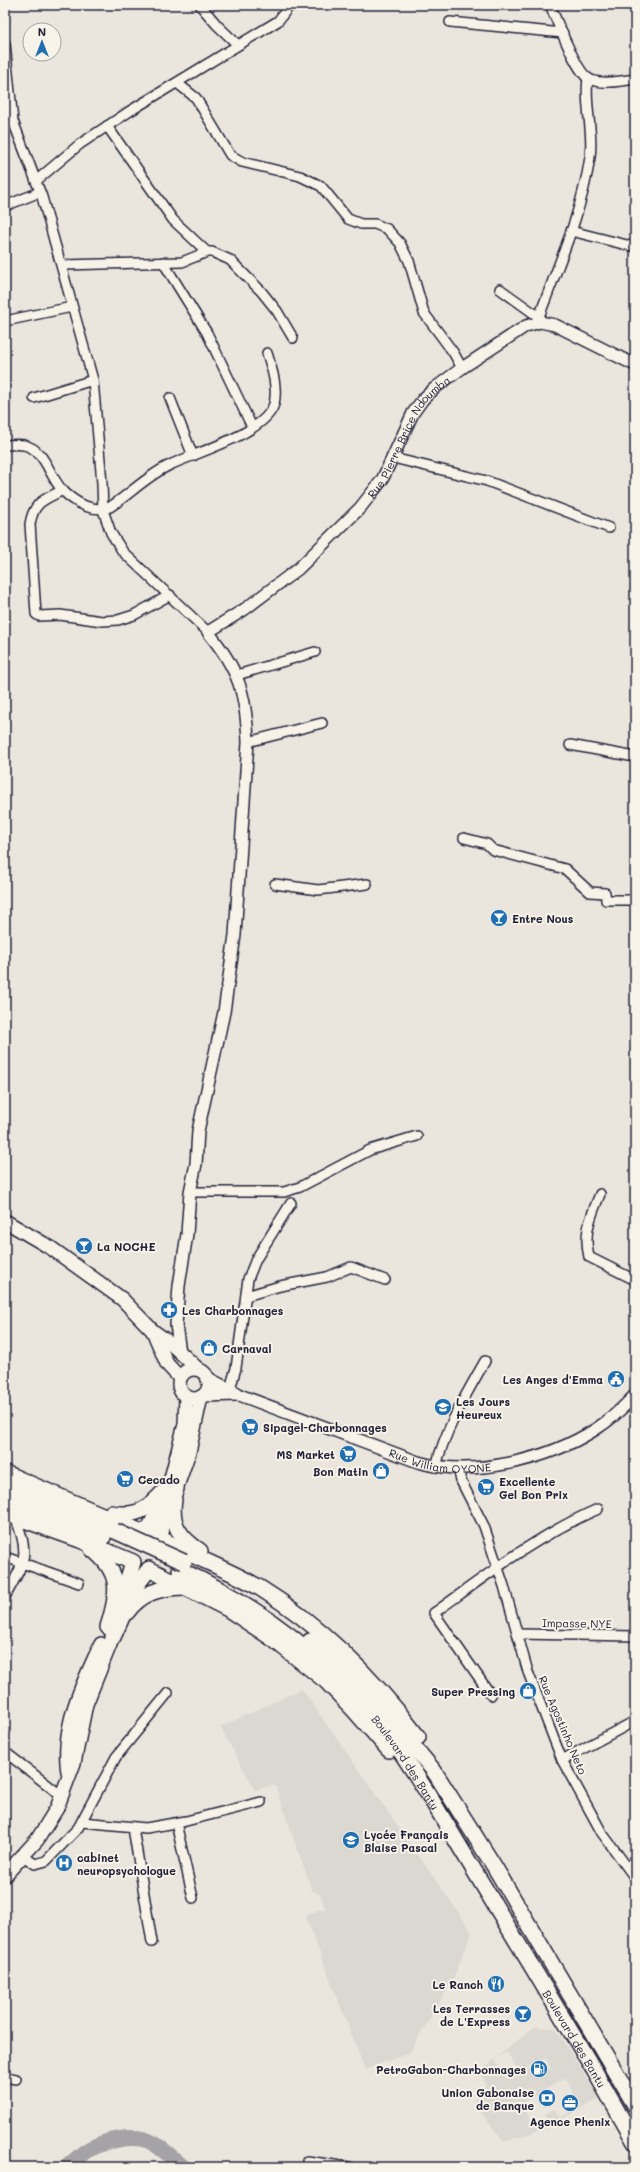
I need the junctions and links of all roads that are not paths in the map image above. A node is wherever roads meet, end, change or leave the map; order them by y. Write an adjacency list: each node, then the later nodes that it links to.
1 (200, 5): 7 (street)
2 (290, 5): 7 (street)
3 (550, 5): 5 (street)
4 (450, 22): 5 (street)
5 (563, 33): 9 (street)
6 (5, 44): 8 (street)
7 (238, 45): 11 (street)
8 (5, 50): 13 (street)
9 (588, 78): 10 (street); 16 (street)
10 (635, 79)
11 (177, 83): 12 (street); 28 (street)
12 (107, 126): 13 (street); 18 (street)
13 (36, 180): 14 (street)
14 (40, 192): 15 (street); 20 (street)
15 (5, 206)
16 (571, 230): 17 (street); 23 (street)
17 (635, 247)
18 (207, 252): 19 (street); 25 (street)
19 (162, 262): 20 (street); 32 (street)
20 (62, 265): 22 (street)
21 (500, 289): 23 (street)
22 (72, 307): 24 (street); 29 (street)
23 (540, 320): 27 (street); 28 (street, Rue Pierre Brice Ndoumba)
24 (5, 321)
25 (293, 338)
26 (267, 353): 32 (street)
27 (635, 365)
28 (462, 368): 35 (street, Rue Pierre Brice Ndoumba)
29 (94, 380): 30 (street); 37 (street)
30 (34, 398)
31 (170, 398): 34 (street)
32 (252, 427): 34 (street)
33 (5, 445): 36 (street)
34 (193, 456): 37 (street)
35 (393, 458): 38 (street); 40 (street, Rue Pierre Brice Ndoumba)
36 (63, 490): 37 (street); 39 (street)
37 (103, 510): 39 (street)
38 (610, 528)
39 (170, 595): 40 (street)
40 (208, 632): 42 (street)
41 (315, 652): 42 (street)
42 (237, 675): 44 (street)
43 (322, 723): 44 (street)
44 (248, 742): 52 (street)
45 (570, 744): 46 (street)
46 (635, 757)
47 (464, 838): 50 (street)
48 (275, 884): 49 (street)
49 (367, 884)
50 (635, 900)
51 (417, 1136): 52 (street)
52 (190, 1192): 60 (street)
53 (600, 1194): 57 (street)
54 (291, 1203): 58 (street)
55 (5, 1221): 59 (main road)
56 (385, 1280): 58 (street)
57 (635, 1280)
58 (246, 1296): 65 (street)
59 (153, 1331): 60 (main road); 63 (main road)
60 (180, 1352): 62 (main road)
61 (485, 1360): 69 (street)
62 (198, 1369): 63 (main road); 64 (main road)
63 (180, 1378): 66 (main road)
64 (208, 1379): 65 (main road); 67 (main road)
65 (233, 1392): 67 (main road); 69 (street, Rue William OYONE)
66 (186, 1396): 67 (main road); 73 (main road)
67 (202, 1396): 73 (main road)
68 (634, 1398): 70 (street, Rue William OYONE)
69 (436, 1467): 70 (street, Rue William OYONE)
70 (458, 1468): 85 (street, Rue Agostinho Neto)
71 (5, 1473): 75 (highway)
72 (5, 1486): 78 (highway)
73 (172, 1487): 75 (highway); 79 (highway); 87 (highway)
74 (5, 1500): 78 (highway)
75 (88, 1508): 79 (highway)
76 (598, 1508): 85 (street)
77 (10, 1515): 80 (highway); 83 (street)
78 (113, 1535): 84 (highway)
79 (153, 1536): 82 (highway); 86 (highway); 87 (highway)
80 (80, 1540): 82 (highway); 92 (highway)
81 (5, 1557): 83 (street)
82 (133, 1562): 86 (highway); 92 (highway)
83 (23, 1564): 88 (street); 90 (street)
84 (182, 1566): 99 (highway, Boulevard des Bantu); 100 (highway, Boulevard des Bantu)
85 (498, 1567): 91 (street, Rue Agostinho Neto); 95 (street)
86 (149, 1569): 89 (highway); 92 (highway)
87 (233, 1574): 99 (highway)
88 (80, 1583)
89 (184, 1587): 92 (highway); 100 (highway)
90 (5, 1597)
91 (518, 1634): 93 (street, Impasse NYE); 98 (street, Rue Agostinho Neto)
92 (109, 1635): 101 (main road)
93 (635, 1636)
94 (168, 1693): 103 (street)
95 (491, 1695)
96 (635, 1721): 98 (street)
97 (5, 1752): 101 (street)
98 (562, 1760): 108 (street, Rue Agostinho Neto)
99 (434, 1771): 111 (highway, Boulevard des Bantu)
100 (427, 1792): 116 (highway, Boulevard des Bantu)
101 (62, 1796): 106 (main road)
102 (262, 1802): 104 (street)
103 (82, 1822): 105 (street); 106 (street)
104 (176, 1823): 105 (street); 109 (street)
105 (133, 1828): 110 (street)
106 (23, 1856): 107 (main road)
107 (5, 1875)
108 (635, 1878)
109 (193, 1898)
110 (152, 1942)
111 (618, 2076): 114 (highway); 115 (highway, Boulevard des Bantu)
112 (5, 2077): 113 (street)
113 (16, 2079)
114 (635, 2091)
115 (635, 2105)
116 (635, 2142)
117 (307, 2161): 118 (street)
118 (349, 2167)

